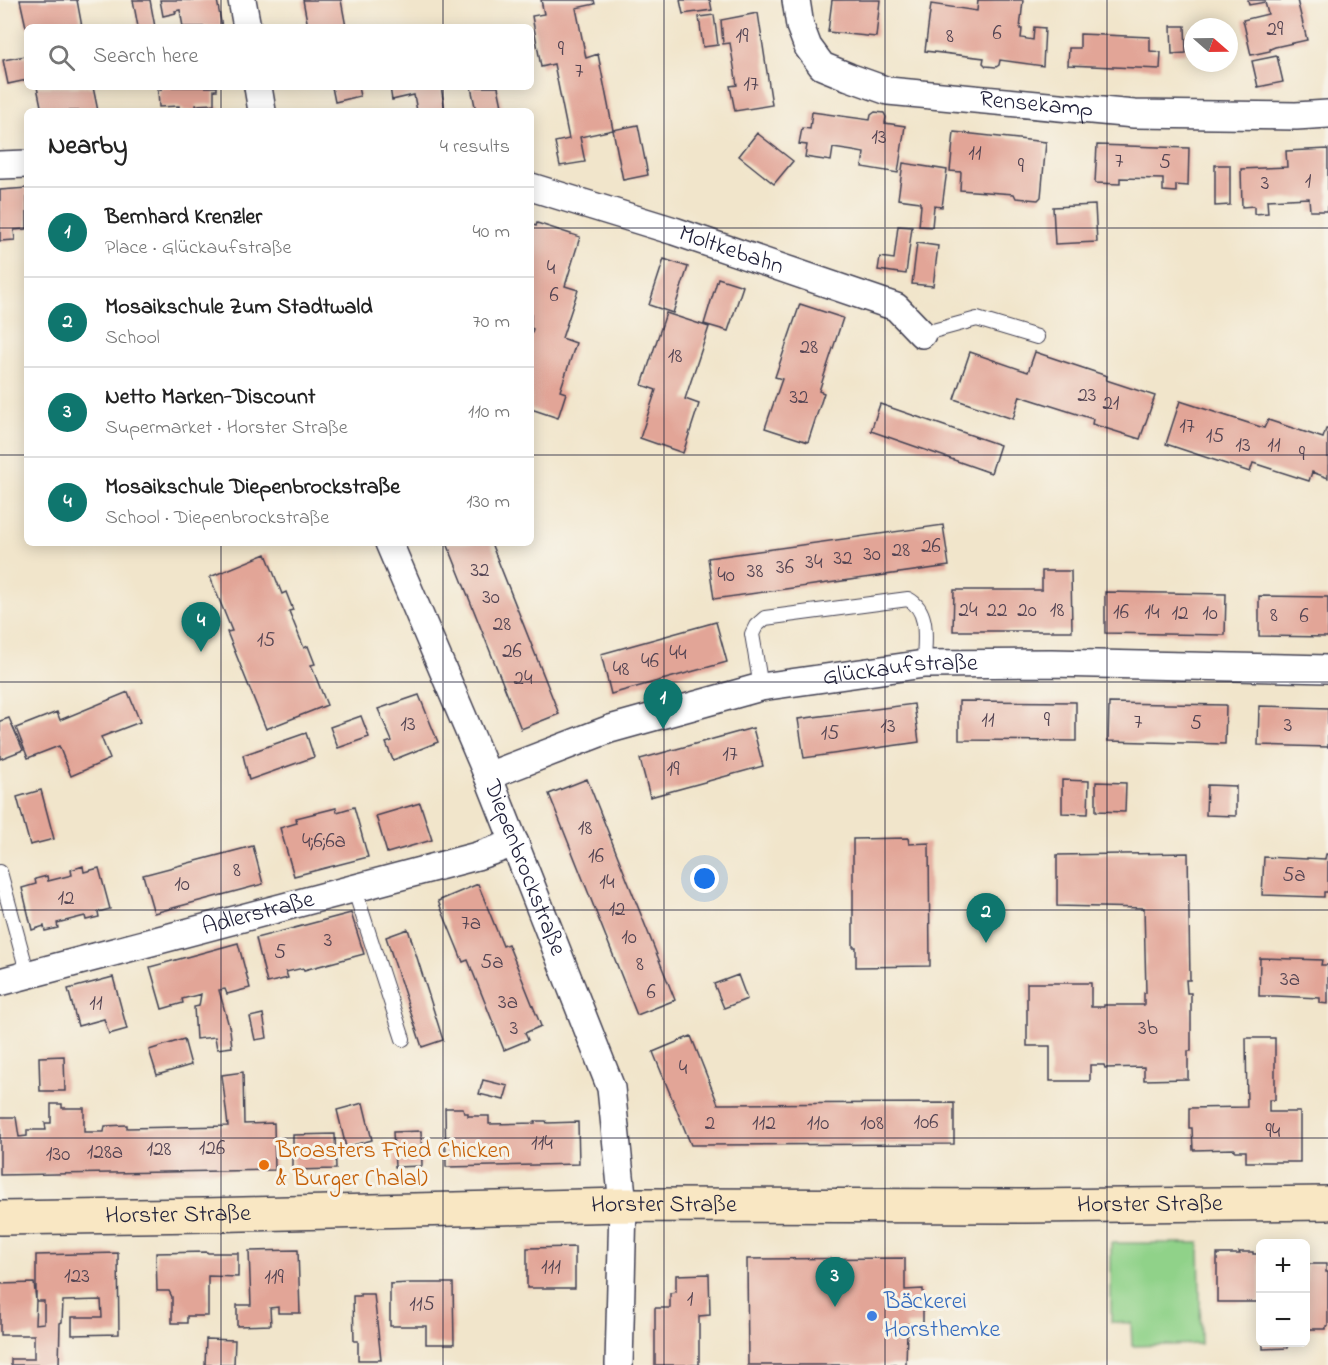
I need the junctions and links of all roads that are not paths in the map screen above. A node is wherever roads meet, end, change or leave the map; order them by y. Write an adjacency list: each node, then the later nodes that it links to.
1 (242, 0): 3 (street)
2 (796, 0): 4 (street, Rensekamp)
3 (246, 24)
4 (1328, 114)
5 (24, 164): 6 (street)
6 (0, 165)
7 (534, 188): 8 (street, Moltkebahn)
8 (922, 334): 9 (lane)
9 (1037, 338)
10 (390, 546): 14 (street, Diepenbrockstraße)
11 (924, 664): 12 (street, Glückaufstraße); 13 (street, Glückaufstraße); 13 (lane)
12 (1328, 669)
13 (761, 687): 14 (street, Glückaufstraße)
14 (488, 776): 15 (street, Diepenbrockstraße)
15 (515, 843): 17 (street, Adlerstraße); 22 (street, Diepenbrockstraße)
16 (0, 872): 18 (lane)
17 (354, 888): 18 (street, Adlerstraße); 20 (lane)
18 (28, 975): 19 (street, Adlerstraße)
19 (0, 982)
20 (403, 1039)
21 (1328, 1203): 22 (main road, Horster Straße)
22 (623, 1205): 23 (main road, Horster Straße); 24 (street, Diepenbrockstraße)
23 (0, 1218)
24 (619, 1365)

